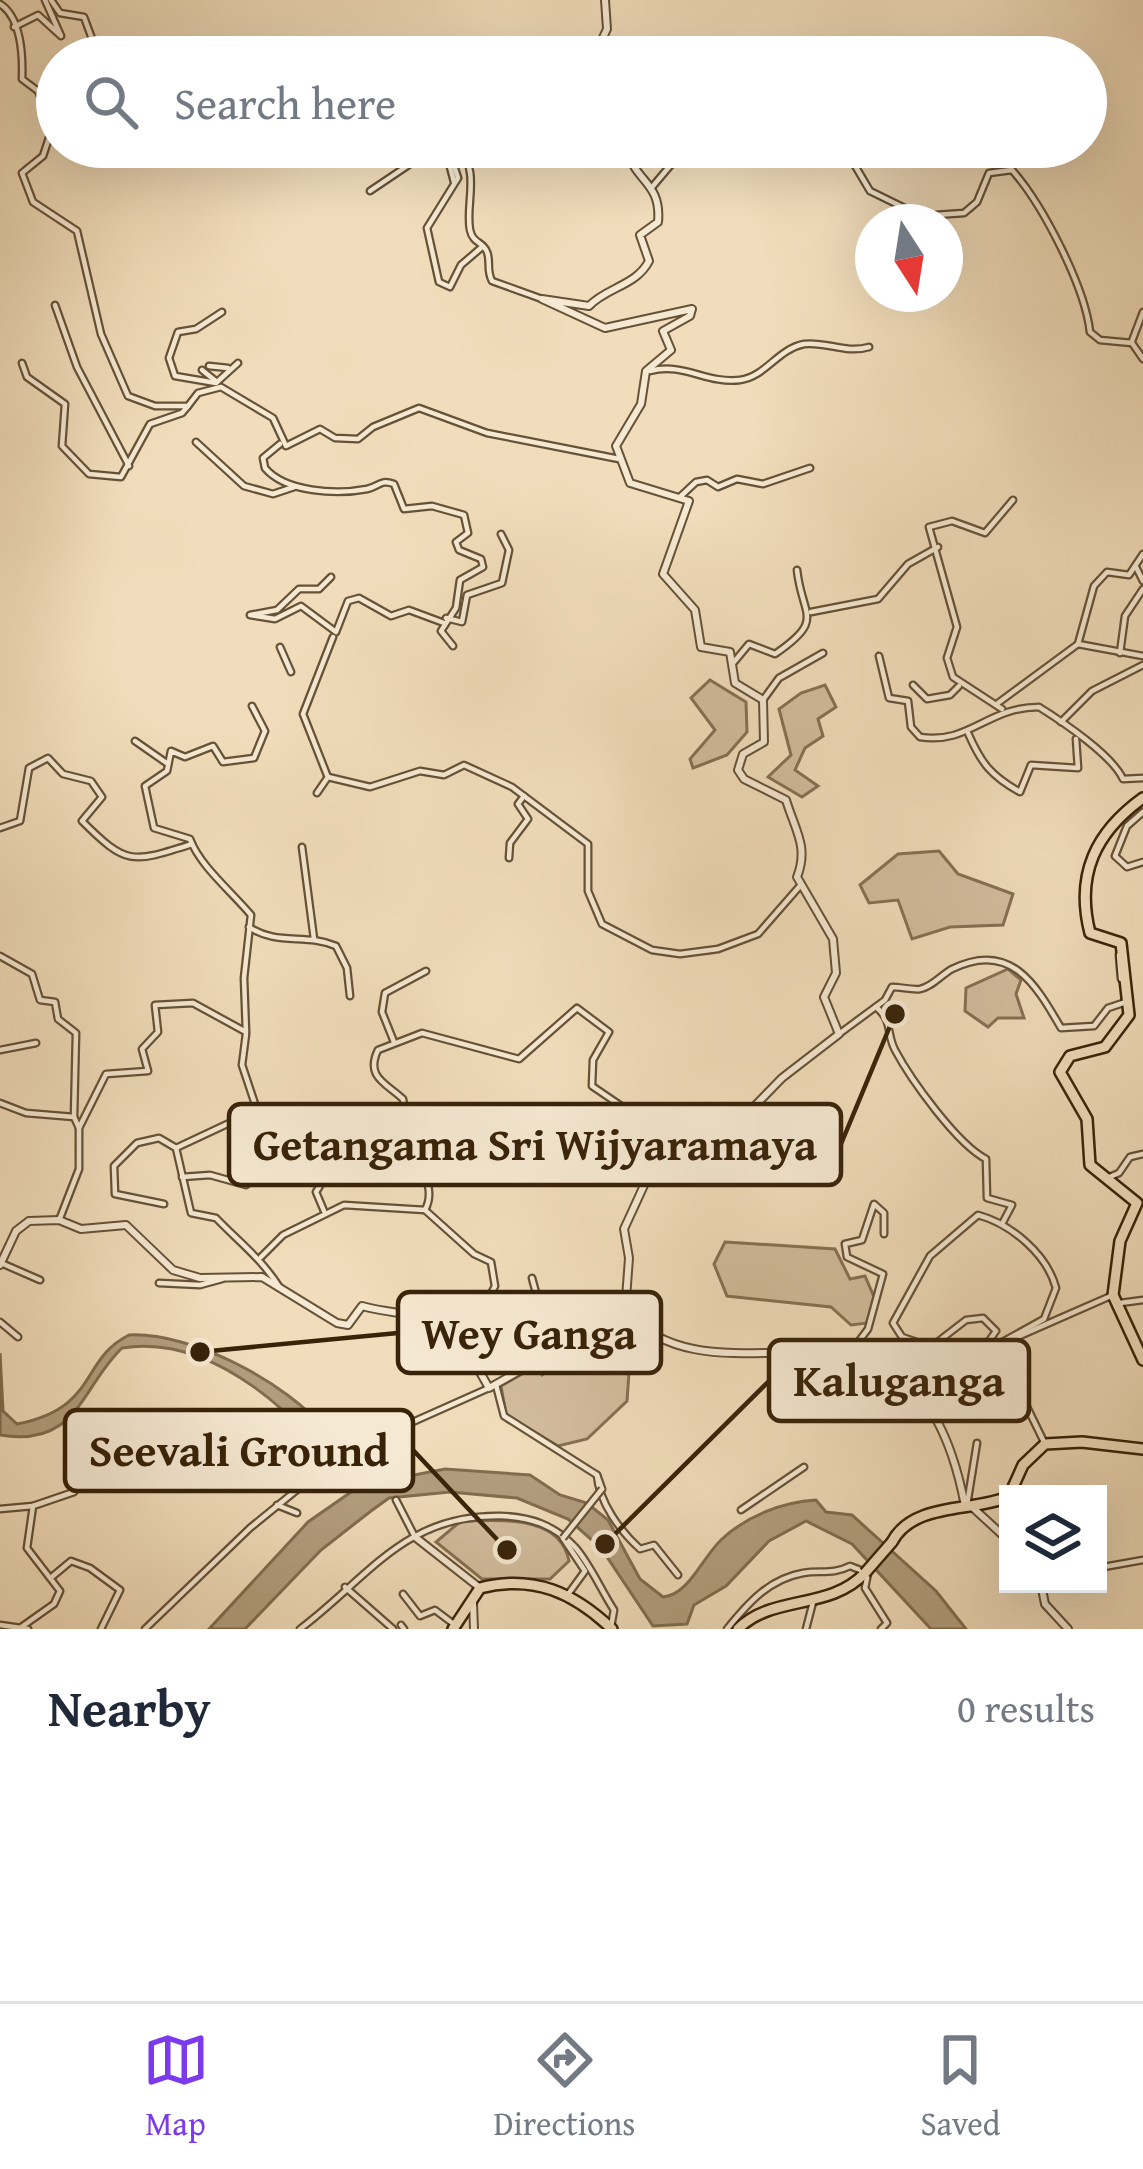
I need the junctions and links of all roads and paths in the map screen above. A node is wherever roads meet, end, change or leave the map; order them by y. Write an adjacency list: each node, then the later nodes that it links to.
1 (48, 0): 4 (street); 5 (street)
2 (605, 0): 6 (street)
3 (0, 4): 4 (street)
4 (14, 27): 7 (street)
5 (91, 36)
6 (604, 36)
7 (36, 90)
8 (36, 162): 34 (street)
9 (404, 168): 18 (street)
10 (450, 168): 17 (street)
11 (456, 168): 17 (street)
12 (469, 168): 19 (street)
13 (634, 168): 16 (street)
14 (668, 168): 16 (street)
15 (856, 168): 24 (street)
16 (653, 186): 20 (street)
17 (454, 187): 19 (street)
18 (370, 191)
19 (482, 247): 20 (street)
20 (542, 298): 32 (street)
21 (55, 305): 38 (street)
22 (222, 311): 33 (street)
23 (1143, 312): 24 (street)
24 (1132, 343): 26 (street)
25 (869, 347): 32 (street)
26 (1143, 358)
27 (22, 363): 38 (street)
28 (238, 363): 30 (street)
29 (209, 366): 30 (street)
30 (228, 368): 33 (street)
31 (202, 370): 33 (street)
32 (645, 374): 37 (street)
33 (218, 384): 34 (street); 36 (street)
34 (188, 406): 38 (street)
35 (196, 442): 40 (street)
36 (280, 444): 37 (street); 40 (street)
37 (621, 459): 41 (street)
38 (129, 466)
39 (810, 468): 41 (street)
40 (299, 488): 51 (street)
41 (681, 496): 61 (street)
42 (1013, 500): 44 (street)
43 (501, 534): 51 (street)
44 (938, 547): 50 (street); 66 (street)
45 (1143, 554): 46 (street)
46 (1136, 567): 49 (street); 53 (street)
47 (797, 570): 50 (street)
48 (331, 577): 51 (street)
49 (1143, 585): 57 (street)
50 (811, 612): 61 (street)
51 (445, 621): 54 (street)
52 (333, 637): 75 (street)
53 (1078, 644): 57 (street); 69 (street)
54 (453, 646)
55 (280, 647): 62 (street)
56 (823, 653): 67 (street)
57 (1120, 653): 59 (street)
58 (879, 656): 71 (street)
59 (1143, 656)
60 (280, 657): 62 (street)
61 (734, 662): 67 (street)
62 (288, 663): 64 (street)
63 (1143, 665): 70 (street)
64 (291, 672)
65 (913, 685): 66 (street)
66 (958, 686): 69 (street)
67 (763, 700): 86 (street)
68 (252, 706): 74 (street)
69 (1000, 706): 70 (street); 71 (street)
70 (1061, 723): 72 (street)
71 (968, 733): 72 (street)
72 (1074, 736): 76 (street)
73 (135, 741): 74 (street)
74 (168, 764): 82 (street)
75 (328, 777): 77 (street); 78 (street)
76 (1143, 778)
77 (317, 794)
78 (524, 796): 84 (street); 86 (street)
79 (1143, 798): 89 (main road)
80 (1143, 812): 85 (street)
81 (0, 828): 82 (street)
82 (192, 844): 87 (street)
83 (302, 847): 88 (street)
84 (509, 858)
85 (1143, 862)
86 (799, 886): 95 (street)
87 (249, 927): 88 (street); 94 (street)
88 (314, 939): 92 (street)
89 (1122, 951): 93 (street); 108 (main road)
90 (0, 956): 100 (street)
91 (426, 971): 96 (street)
92 (350, 996)
93 (876, 1007): 95 (street); 113 (street)
94 (246, 1032): 101 (street); 104 (street)
95 (839, 1034): 102 (street)
96 (394, 1042): 102 (street); 110 (street)
97 (36, 1043): 98 (street)
98 (0, 1050)
99 (0, 1103): 100 (street)
100 (74, 1117): 101 (street)
101 (80, 1128): 112 (street)
102 (675, 1144): 124 (street)
103 (313, 1145): 111 (street)
104 (176, 1148): 107 (street); 109 (street)
105 (1143, 1154): 108 (street)
106 (268, 1168): 107 (street)
107 (182, 1177): 115 (street)
108 (1105, 1179): 122 (main road)
109 (164, 1204)
110 (425, 1210): 111 (street); 126 (street)
111 (324, 1211): 115 (street)
112 (59, 1220): 116 (street); 117 (street)
113 (1002, 1224): 129 (street); 129 (street)
114 (884, 1234): 130 (street)
115 (261, 1257): 121 (street)
116 (1, 1264): 119 (street)
117 (233, 1277): 120 (street); 121 (street)
118 (532, 1278): 128 (street)
119 (40, 1280)
120 (159, 1283)
121 (280, 1288): 126 (street)
122 (1113, 1296): 123 (street); 129 (street); 131 (main road)
123 (1143, 1300)
124 (625, 1312): 128 (street); 130 (street)
125 (0, 1322): 127 (street)
126 (470, 1335): 133 (street)
127 (18, 1337)
128 (561, 1348): 133 (street)
129 (986, 1354): 132 (street)
130 (846, 1358): 149 (street)
131 (1143, 1360)
132 (1004, 1367): 134 (street); 138 (street)
133 (492, 1386): 136 (street); 143 (street)
134 (970, 1401)
135 (114, 1427): 140 (street)
136 (365, 1441): 142 (street); 148 (street)
137 (977, 1443): 149 (street)
138 (1045, 1444): 139 (main road); 145 (main road)
139 (1143, 1450)
140 (90, 1467): 144 (street); 150 (street)
141 (804, 1467): 152 (street)
142 (383, 1471)
143 (596, 1475): 158 (street); 162 (street, bridge)
144 (159, 1480)
145 (1014, 1485)
146 (999, 1497): 149 (main road)
147 (396, 1500): 155 (street)
148 (277, 1505): 153 (street); 174 (street)
149 (967, 1505): 154 (street); 166 (main road, bridge)
150 (32, 1506): 151 (street); 159 (street)
151 (0, 1509)
152 (741, 1510)
153 (297, 1513)
154 (999, 1532)
155 (416, 1537): 160 (street); 161 (street); 171 (street)
156 (1143, 1561): 157 (street)
157 (1107, 1567)
158 (678, 1575)
159 (52, 1576): 170 (street); 173 (street)
160 (344, 1586): 175 (street); 176 (street)
161 (480, 1588): 162 (main road); 165 (main road)
162 (569, 1593): 171 (main road)
163 (1043, 1593): 172 (street)
164 (403, 1594): 168 (street)
165 (473, 1599): 168 (main road); 177 (street)
166 (813, 1602): 179 (main road); 180 (street)
167 (0, 1625): 170 (street)
168 (454, 1627)
169 (887, 1627): 178 (street)
170 (24, 1628)
171 (611, 1628)
172 (1064, 1628)
173 (101, 1629)
174 (146, 1629)
175 (300, 1629)
176 (393, 1629)
177 (474, 1629)
178 (727, 1629)
179 (738, 1629)
180 (806, 1629)

